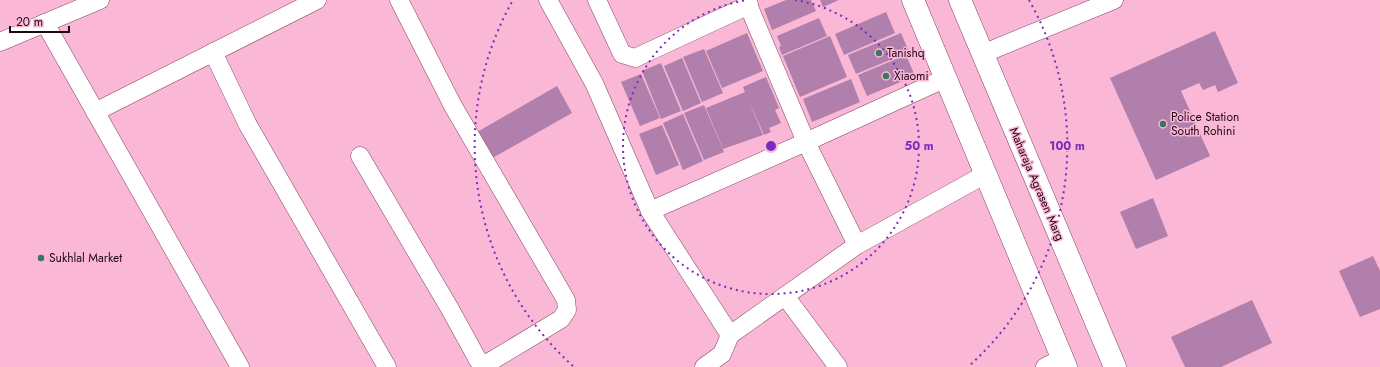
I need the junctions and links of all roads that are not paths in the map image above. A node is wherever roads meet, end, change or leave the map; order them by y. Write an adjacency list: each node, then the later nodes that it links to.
1 (98, 0): 10 (street)
2 (317, 0): 12 (street)
3 (399, 0): 17 (street)
4 (548, 0): 19 (street)
5 (597, 0): 9 (street)
6 (913, 0): 14 (street)
7 (960, 0): 13 (street, Maharaja Agrasen Marg)
8 (1114, 0): 13 (street)
9 (748, 2): 16 (street)
10 (45, 23): 11 (street); 15 (street)
11 (0, 42)
12 (213, 52): 15 (street); 25 (street)
13 (982, 54): 28 (street, Maharaja Agrasen Marg)
14 (946, 78): 16 (street); 18 (street)
15 (95, 112): 24 (street)
16 (806, 142): 19 (street); 20 (street)
17 (360, 156)
18 (986, 174): 20 (street); 23 (street)
19 (650, 211): 22 (street)
20 (857, 245): 21 (street)
21 (785, 296): 22 (street); 27 (street)
22 (730, 335): 26 (street)
23 (1058, 364)
24 (240, 367)
25 (387, 367)
26 (704, 367)
27 (838, 367)
28 (1115, 367)

